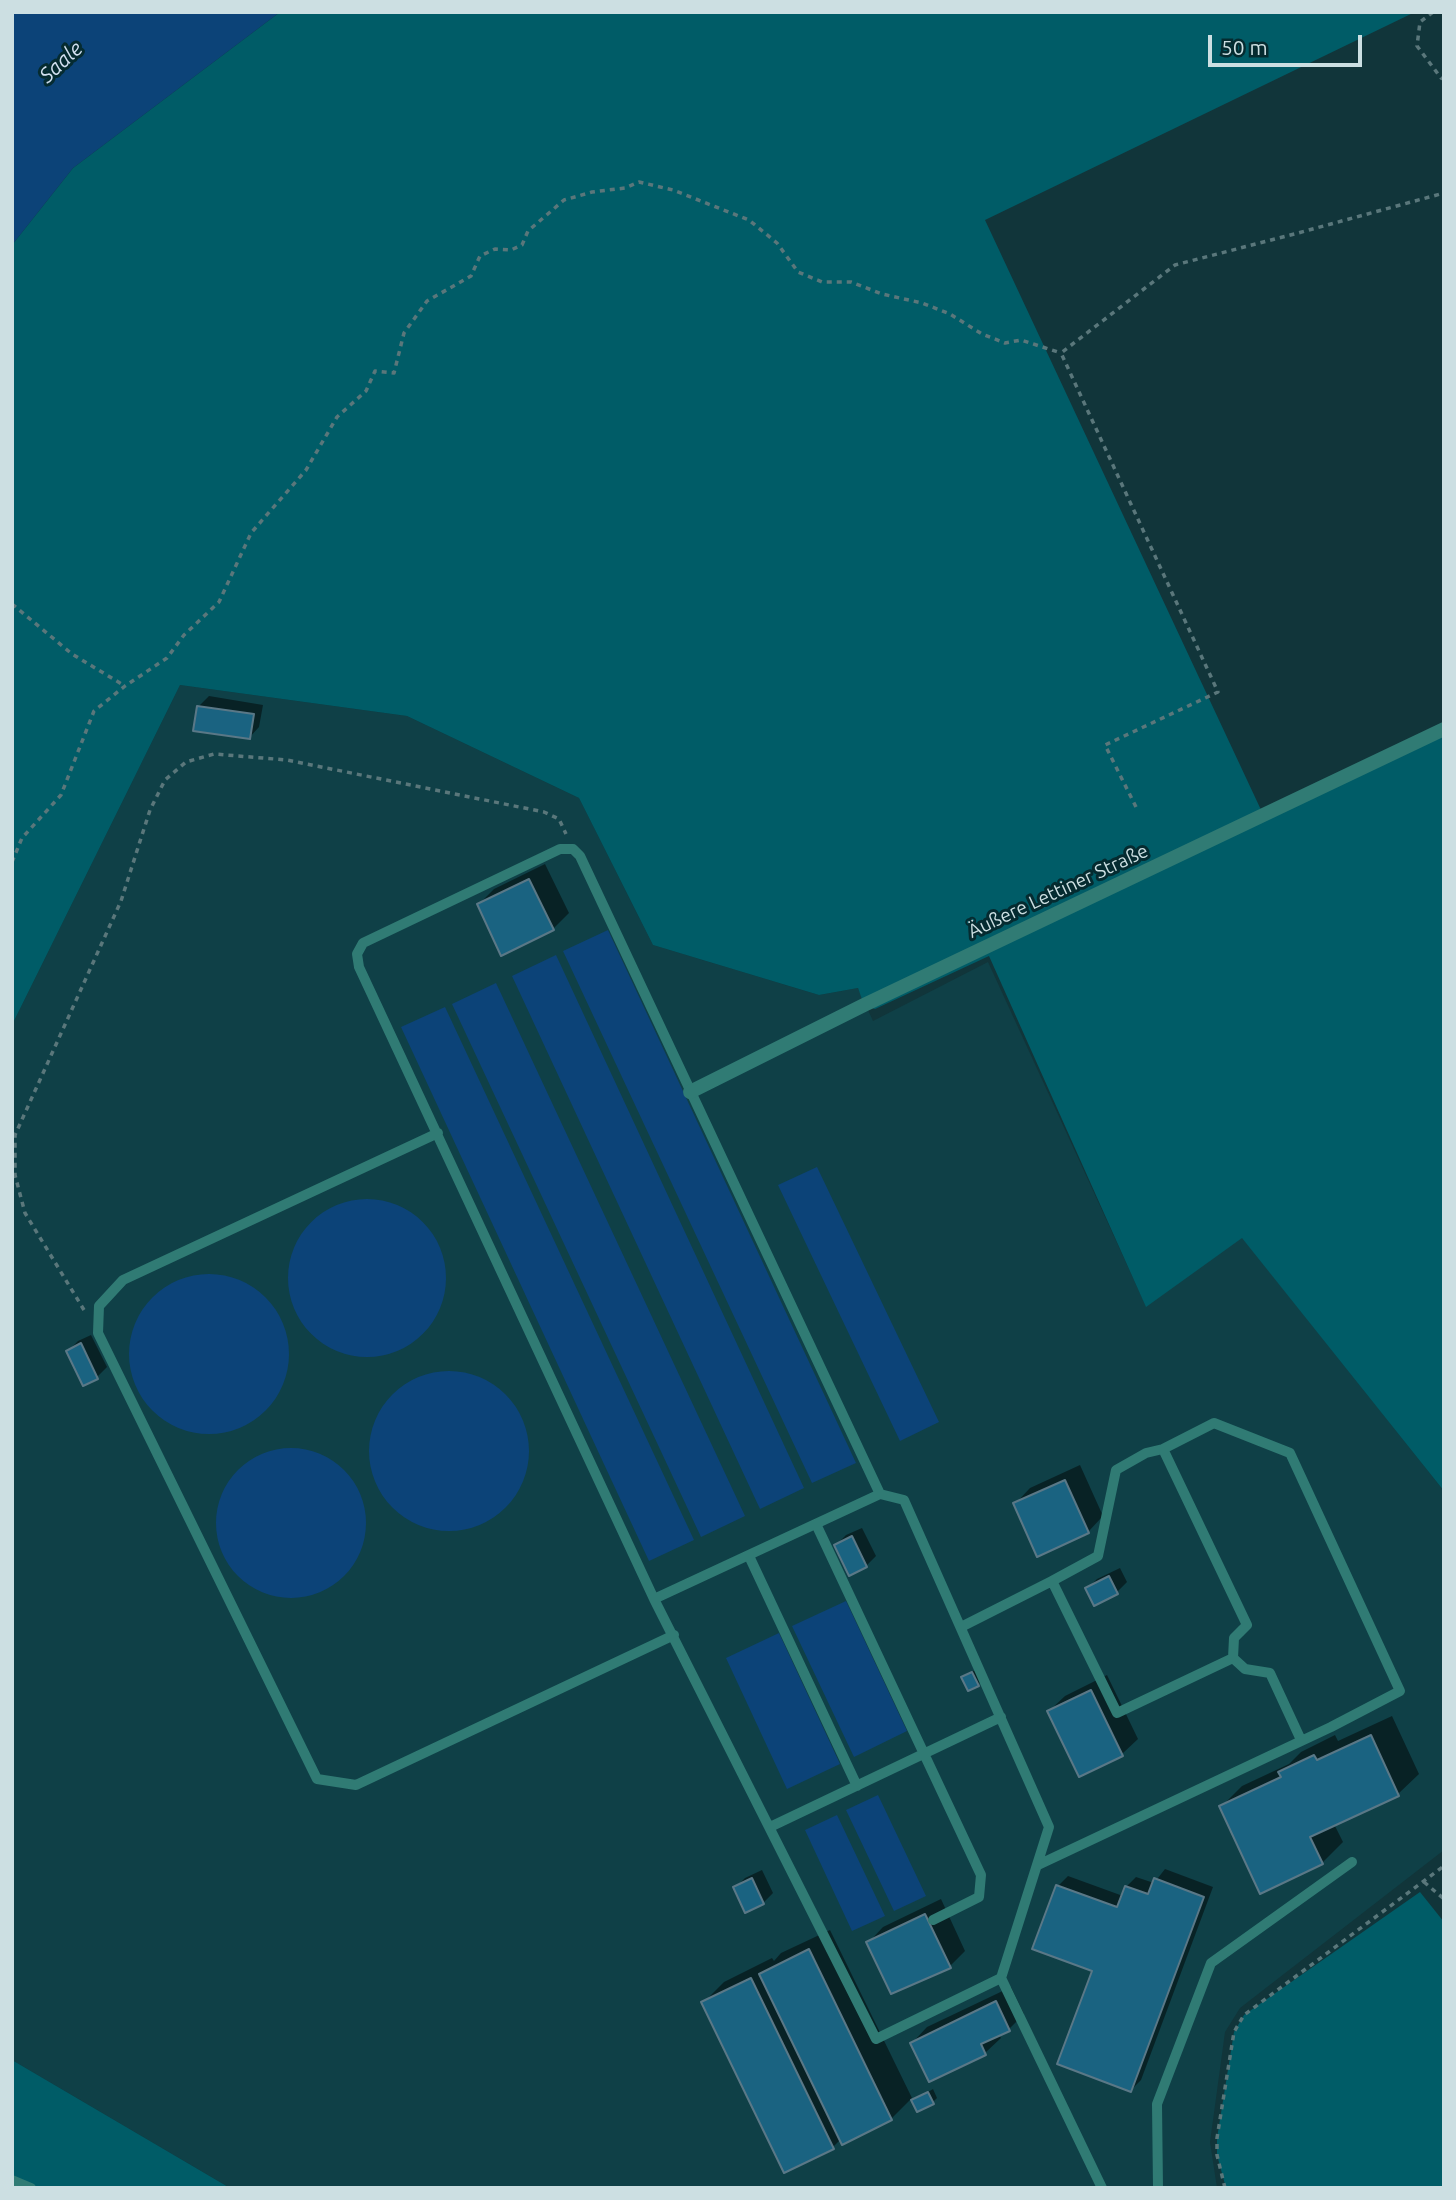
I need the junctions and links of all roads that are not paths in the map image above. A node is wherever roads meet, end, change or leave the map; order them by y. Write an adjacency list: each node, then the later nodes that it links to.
1 (1444, 729): 2 (street, Äußere Lettiner Straße)
2 (690, 1092): 3 (lane); 5 (lane)
3 (438, 1133): 9 (lane); 11 (lane)
4 (1163, 1449): 8 (lane); 12 (lane); 14 (lane)
5 (880, 1494): 6 (lane); 10 (lane)
6 (816, 1524): 7 (lane); 15 (lane)
7 (749, 1556): 9 (lane); 16 (lane)
8 (1052, 1581): 10 (lane); 12 (lane)
9 (654, 1599): 11 (lane)
10 (961, 1626): 13 (lane)
11 (674, 1635): 17 (lane)
12 (1233, 1658): 14 (lane)
13 (1001, 1717): 15 (lane); 19 (lane)
14 (1301, 1741): 19 (lane)
15 (925, 1754): 16 (lane); 20 (lane)
16 (858, 1786): 17 (lane)
17 (770, 1827): 21 (lane)
18 (1352, 1862): 25 (lane)
19 (1038, 1865): 21 (lane)
20 (933, 1920)
21 (1001, 1978): 24 (lane)
22 (12, 2180): 23 (lane)
23 (31, 2188)
24 (1102, 2188)
25 (1158, 2188)

